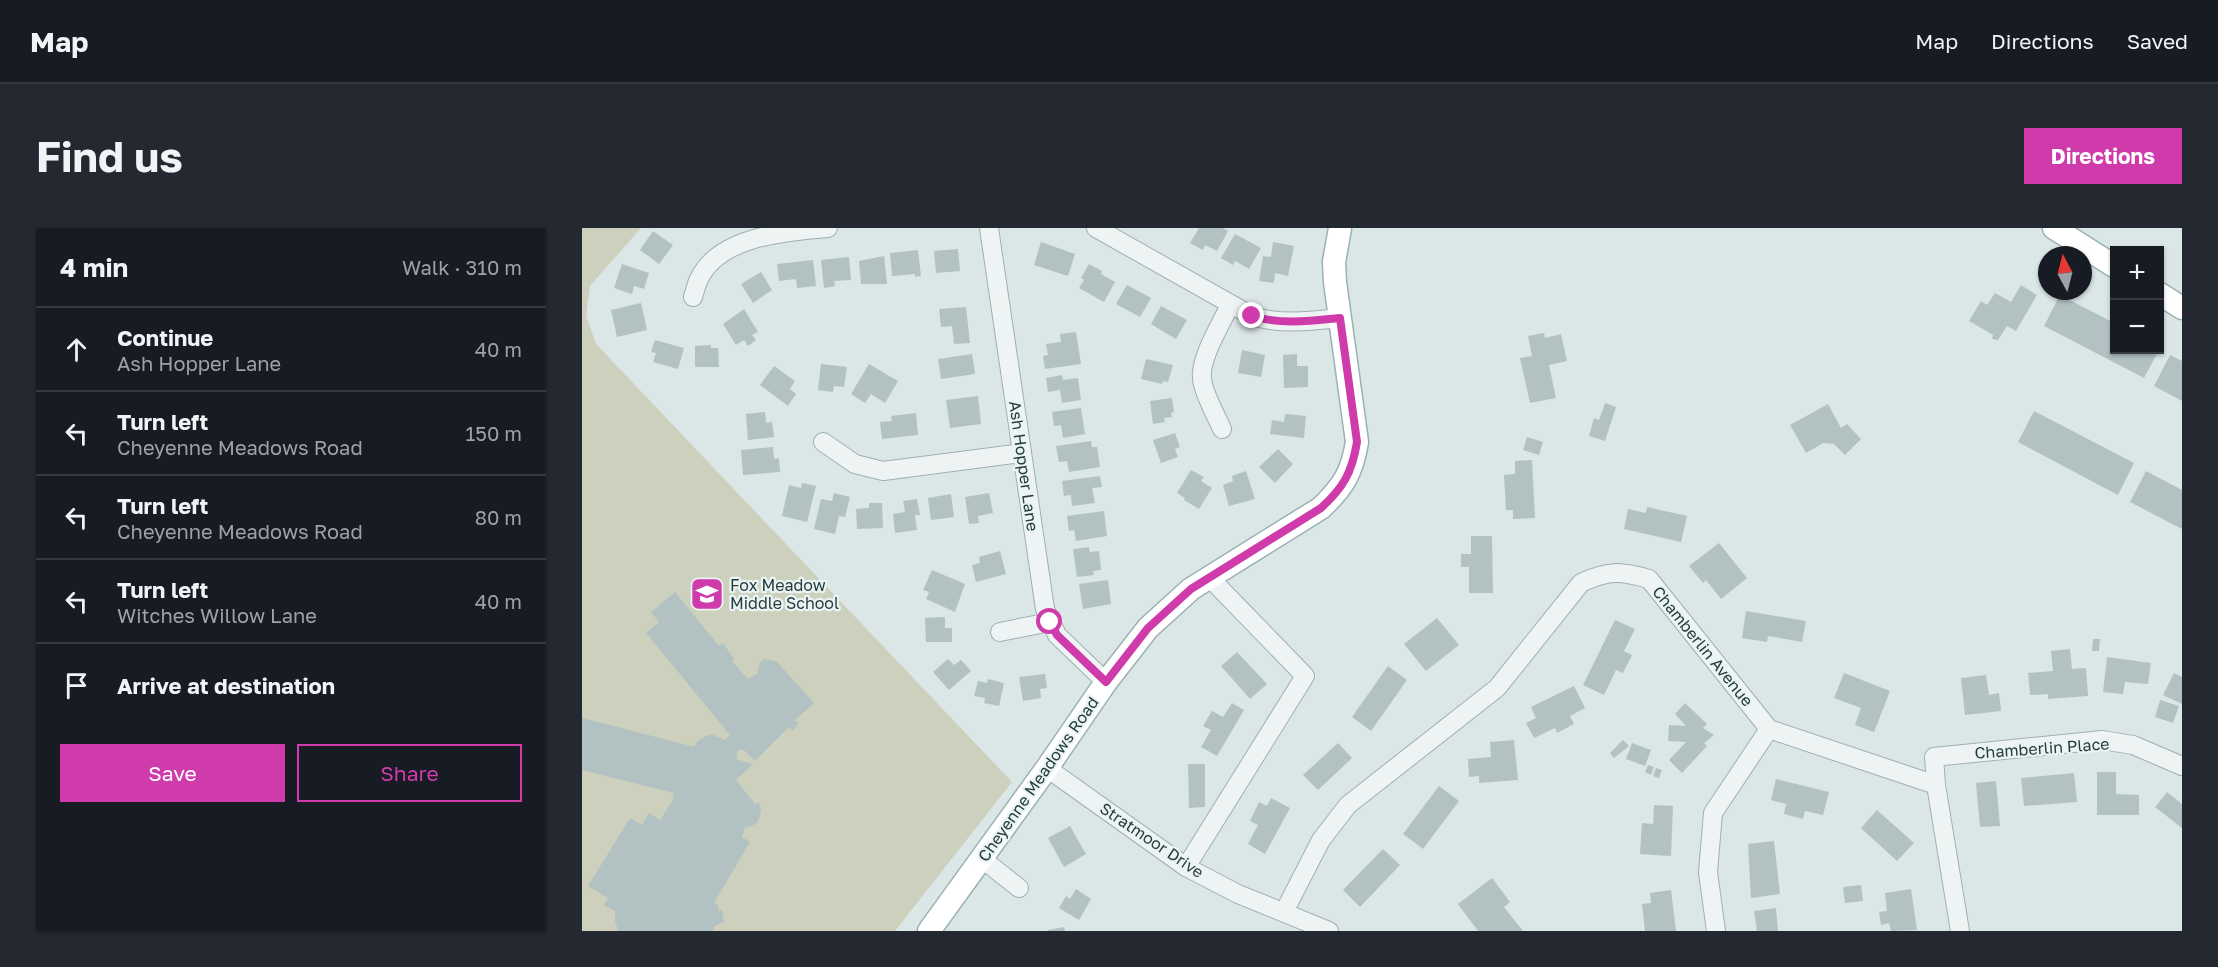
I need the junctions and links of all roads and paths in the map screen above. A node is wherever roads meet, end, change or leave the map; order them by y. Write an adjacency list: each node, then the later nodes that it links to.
1 (828, 228): 7 (street)
2 (989, 228): 14 (street, Ash Hopper Lane)
3 (1096, 228): 9 (street)
4 (1340, 228): 11 (main road, Cheyenne Meadows Road)
5 (2054, 228): 6 (main road)
6 (2110, 263)
7 (693, 297)
8 (2164, 297): 10 (main road)
9 (1230, 304): 11 (street); 12 (street)
10 (2182, 308)
11 (1340, 318): 15 (main road, Cheyenne Meadows Road)
12 (1222, 429)
13 (823, 442): 14 (street)
14 (1022, 453): 16 (street, Ash Hopper Lane)
15 (1209, 577): 18 (main road, Cheyenne Meadows Road); 24 (street)
16 (1050, 622): 17 (street); 18 (street, Ash Hopper Lane)
17 (1000, 632)
18 (1106, 682): 21 (main road, Cheyenne Meadows Road)
19 (1768, 729): 22 (street); 26 (street, Chamberlin Avenue); 29 (street)
20 (2182, 766): 22 (street, Chamberlin Place)
21 (1047, 768): 23 (main road, Cheyenne Meadows Road); 24 (street, Stratmoor Drive)
22 (1936, 785): 30 (street)
23 (981, 858): 25 (street); 27 (main road, Cheyenne Meadows Road)
24 (1186, 867): 26 (street, Stratmoor Drive)
25 (1019, 888)
26 (1284, 912): 28 (street, Stratmoor Drive)
27 (929, 931)
28 (1329, 931)
29 (1716, 931)
30 (1960, 931)

